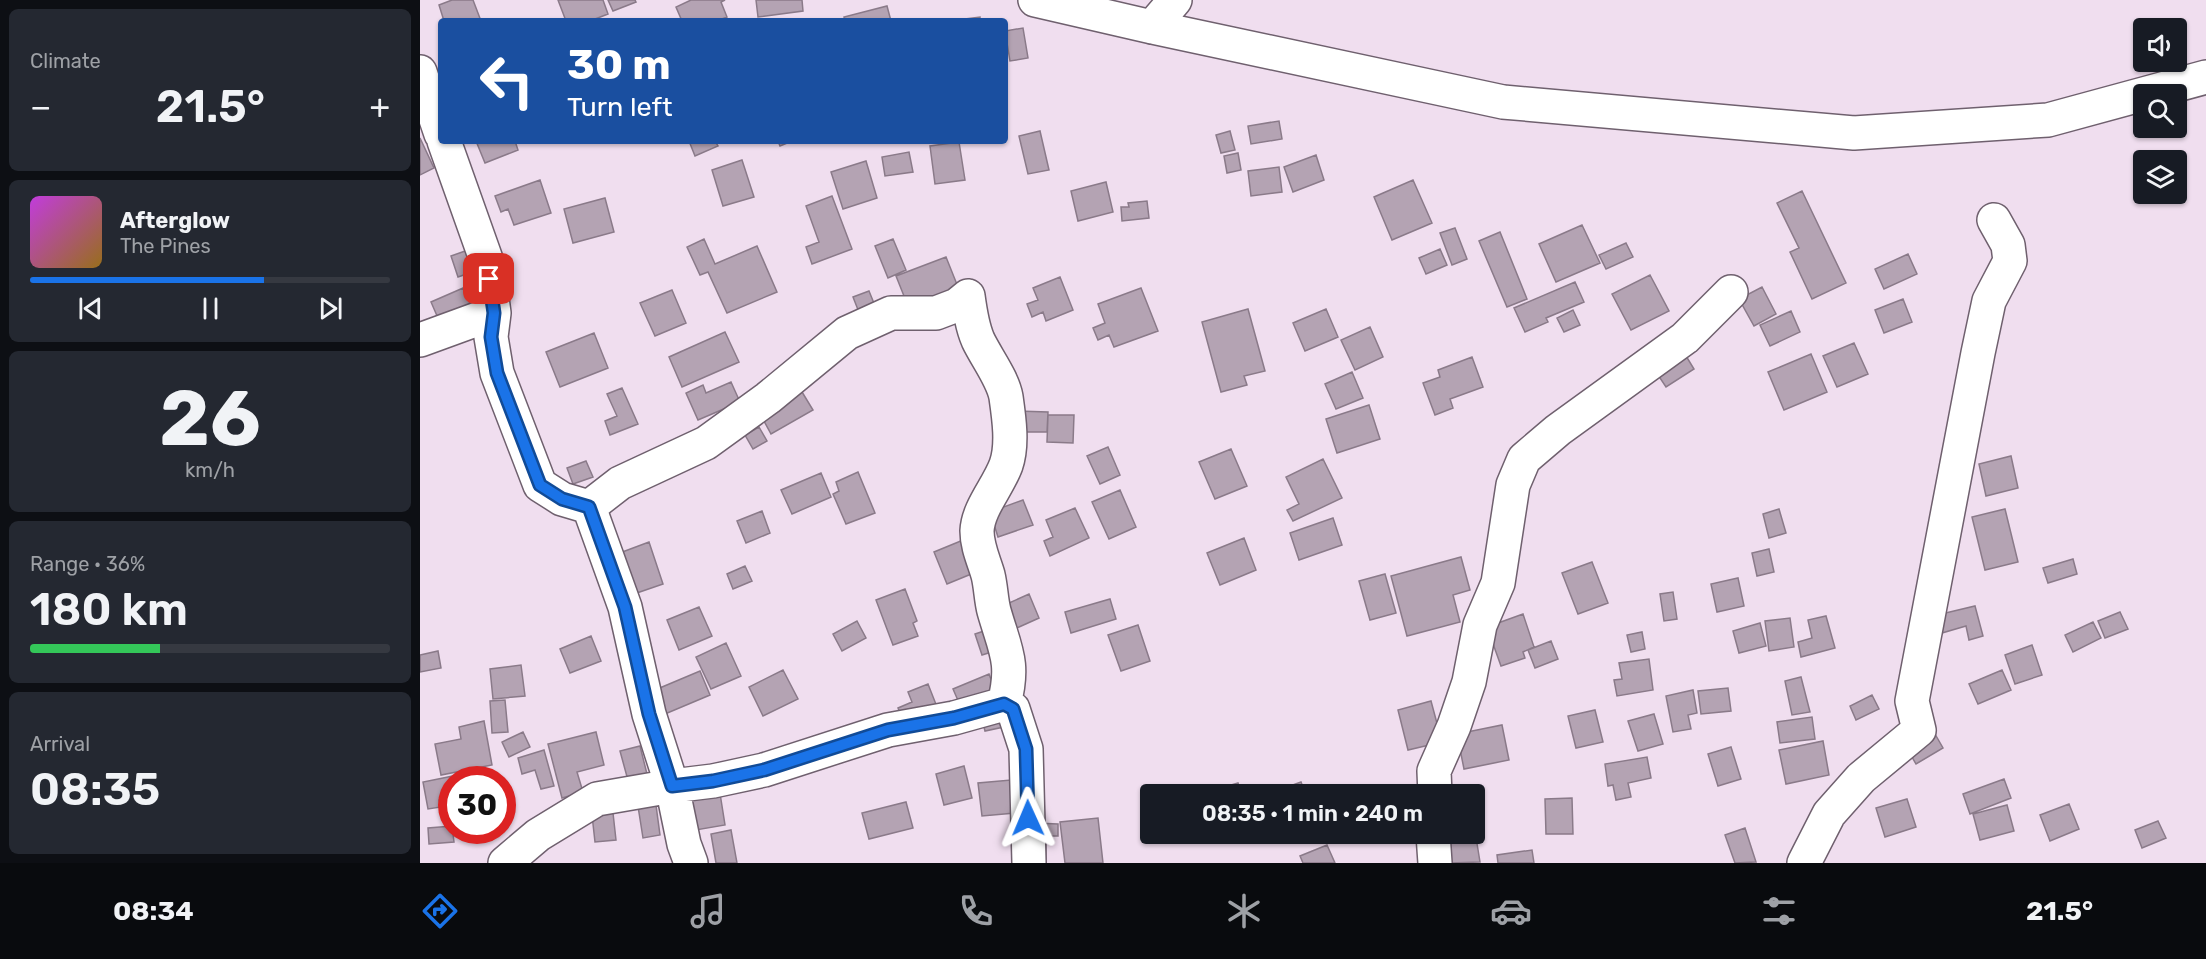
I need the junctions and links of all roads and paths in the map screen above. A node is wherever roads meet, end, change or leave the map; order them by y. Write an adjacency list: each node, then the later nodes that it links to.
1 (1035, 0): 3 (street)
2 (1175, 0): 3 (street)
3 (1152, 27): 5 (street)
4 (420, 72): 6 (street)
5 (2206, 77)
6 (438, 125)
7 (445, 144): 10 (street)
8 (1994, 219): 22 (street)
9 (1731, 292): 15 (street)
10 (494, 313): 11 (street); 12 (street)
11 (430, 338): 12 (street)
12 (497, 373): 13 (street)
13 (589, 507): 14 (street); 16 (street)
14 (1004, 704): 16 (street); 20 (street)
15 (1435, 784)
16 (672, 786): 18 (street); 19 (street)
17 (1434, 844): 21 (street)
18 (505, 863)
19 (691, 863)
20 (1029, 863)
21 (1435, 863)
22 (1804, 863)

